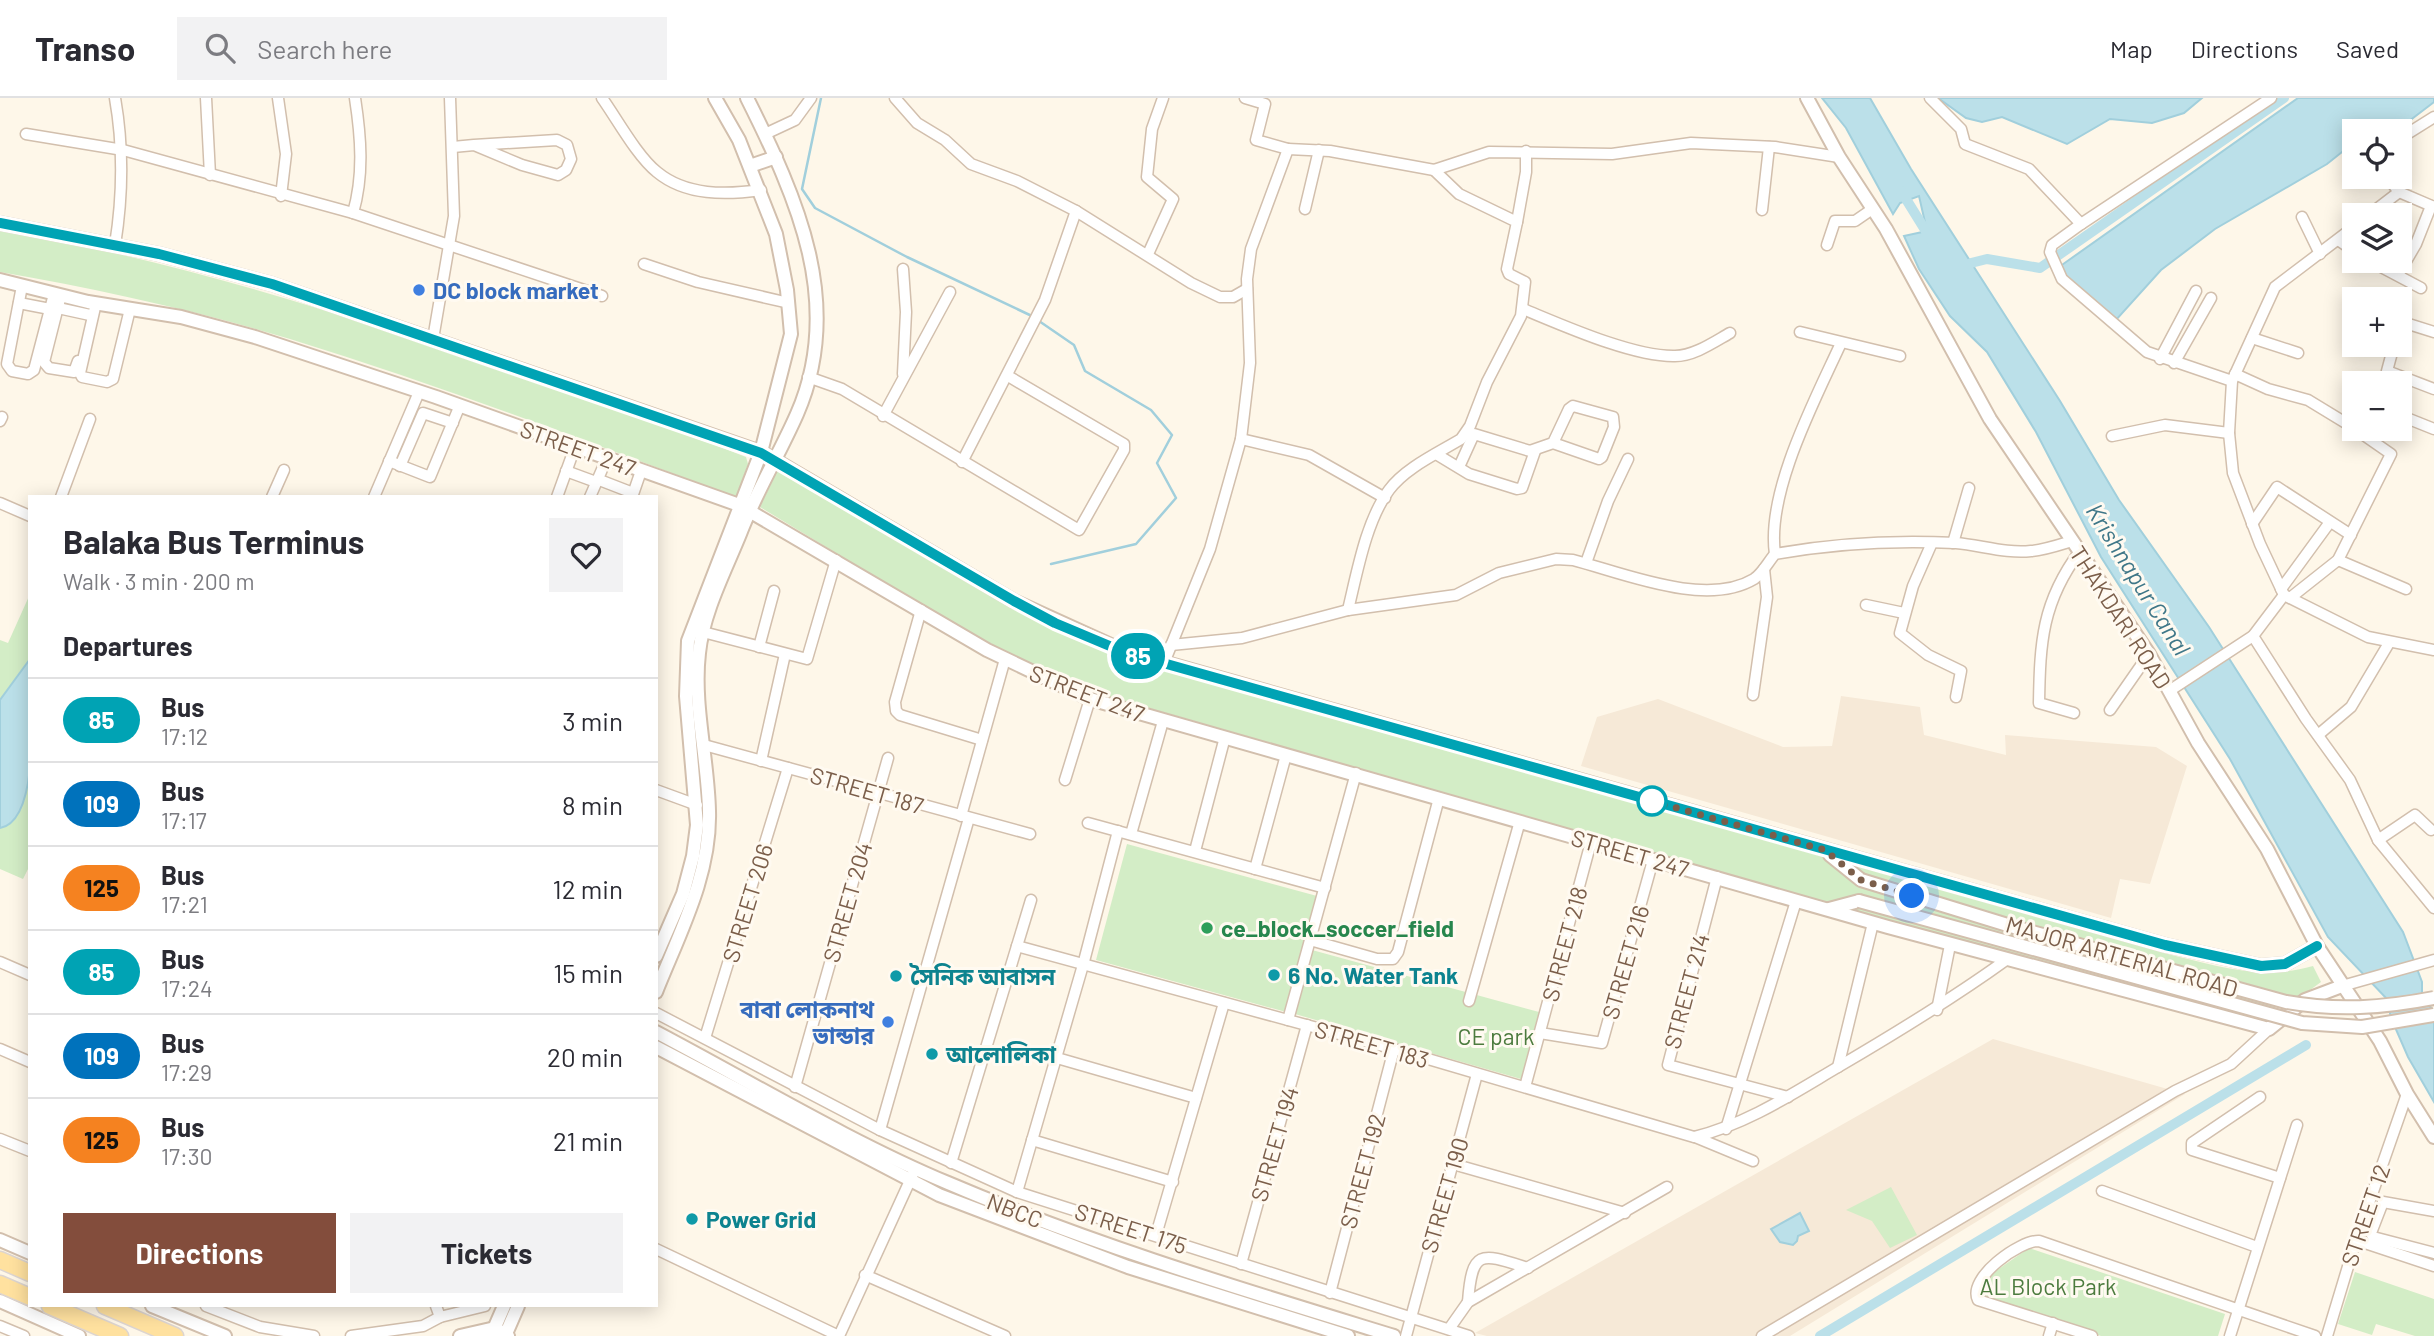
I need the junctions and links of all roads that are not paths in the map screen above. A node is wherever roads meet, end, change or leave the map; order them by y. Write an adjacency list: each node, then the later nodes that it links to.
1 (115, 98): 24 (street)
2 (205, 98): 31 (street)
3 (278, 98): 35 (street)
4 (355, 98): 42 (street)
5 (450, 98): 21 (street)
6 (602, 98): 33 (street)
7 (715, 98): 29 (street)
8 (747, 98): 19 (street)
9 (811, 98): 19 (street)
10 (895, 98): 41 (street)
11 (1163, 98): 53 (street)
12 (1245, 98): 23 (street)
13 (1807, 98): 28 (street, THAKDARI ROAD)
14 (1930, 98): 46 (street)
15 (2271, 98): 46 (street)
16 (2434, 117): 17 (street)
17 (2412, 131)
18 (26, 134): 24 (street)
19 (765, 134): 27 (street)
20 (474, 145): 20 (street); 21 (street)
21 (453, 147): 50 (street)
22 (1769, 147): 26 (street); 28 (street); 39 (street)
23 (1288, 149): 25 (street); 62 (street)
24 (123, 150): 31 (street); 52 (street)
25 (1319, 150): 30 (street); 38 (street)
26 (1526, 151): 30 (street); 44 (street)
27 (776, 157): 29 (street); 86 (street)
28 (1839, 157): 40 (street, THAKDARI ROAD)
29 (750, 166): 33 (street)
30 (1434, 170): 44 (street)
31 (210, 175): 35 (street)
32 (2397, 189): 34 (street)
33 (761, 190): 69 (street)
34 (2399, 192): 36 (street); 37 (street)
35 (281, 196): 42 (street)
36 (2385, 203)
37 (2433, 207): 58 (street)
38 (1305, 209)
39 (1762, 210)
40 (1871, 210): 51 (street); 135 (street, THAKDARI ROAD)
41 (1076, 211): 53 (street); 85 (street)
42 (353, 213): 50 (street)
43 (2302, 217): 54 (street)
44 (1517, 222): 72 (street)
45 (0, 223): 52 (street)
46 (2081, 224): 83 (street)
47 (2342, 237): 48 (street)
48 (2338, 240): 49 (street); 54 (street)
49 (2342, 243)
50 (447, 245): 65 (street); 78 (street)
51 (1827, 245)
52 (115, 246): 78 (street)
53 (1148, 254): 62 (street)
54 (2320, 254): 77 (street)
55 (644, 264): 69 (street)
56 (903, 270): 87 (street)
57 (2394, 273): 58 (street)
58 (2398, 275): 61 (street)
59 (0, 280): 60 (street, STREET 247)
60 (22, 286): 67 (street, STREET 247); 68 (street)
61 (2421, 288)
62 (1247, 289): 100 (street)
63 (2196, 290): 83 (street)
64 (950, 292): 87 (street)
65 (602, 296)
66 (2211, 298): 84 (street)
67 (56, 302): 68 (street); 68 (street); 70 (street, STREET 247); 70 (street)
68 (19, 303)
69 (789, 303): 105 (street)
70 (93, 307): 71 (street, STREET 247); 71 (street)
71 (130, 309): 90 (street, STREET 247)
72 (1523, 309): 76 (street); 106 (street)
73 (2412, 327): 75 (street)
74 (1800, 332): 79 (street)
75 (2434, 332)
76 (1730, 334)
77 (2252, 338): 80 (street); 88 (street)
78 (433, 339): 105 (street)
79 (1841, 343): 81 (street); 136 (street)
80 (2298, 353)
81 (1900, 356)
82 (2391, 357): 89 (street)
83 (2160, 359): 84 (street)
84 (2174, 363): 88 (street)
85 (1009, 376): 111 (street); 111 (street)
86 (808, 377): 92 (street); 109 (street)
87 (903, 378): 92 (street)
88 (2234, 378): 95 (street); 98 (street)
89 (2434, 389)
90 (419, 392): 91 (street, STREET 247); 110 (street)
91 (460, 405): 96 (street); 103 (street, STREET 247)
92 (883, 416): 111 (street)
93 (90, 419): 119 (street)
94 (2412, 420): 97 (street)
95 (2342, 421)
96 (453, 423): 112 (street); 112 (street)
97 (2434, 429)
98 (2229, 433): 99 (street); 131 (street)
99 (2112, 436)
100 (1241, 439): 126 (street); 151 (street)
101 (2372, 441): 132 (street)
102 (1553, 443): 102 (street); 104 (street)
103 (575, 447): 107 (street, STREET 247); 115 (street)
104 (1535, 451): 113 (street); 113 (street)
105 (761, 453): 109 (street); 128 (street)
106 (1436, 454): 113 (street); 126 (street)
107 (609, 459): 116 (street, STREET 247); 117 (street)
108 (1628, 459): 139 (street)
109 (772, 460): 128 (street); 157 (street)
110 (389, 461): 112 (street); 121 (street)
111 (962, 462)
112 (400, 466)
113 (1459, 467)
114 (284, 470): 120 (street)
115 (566, 471): 117 (street); 122 (street)
116 (641, 471): 125 (street); 128 (street, STREET 247)
117 (599, 482): 123 (street); 124 (street); 125 (street)
118 (1969, 488): 133 (street)
119 (62, 495)
120 (273, 495)
121 (375, 495)
122 (558, 495)
123 (591, 495)
124 (596, 495)
125 (632, 495)
126 (1385, 498): 146 (street)
127 (0, 503): 129 (street)
128 (744, 508): 137 (street, STREET 247); 148 (street); 178 (street)
129 (28, 515)
130 (2330, 522): 131 (street); 132 (street); 143 (street)
131 (2252, 524): 143 (street)
132 (2351, 535): 138 (street)
133 (1953, 543): 134 (street); 135 (street)
134 (1931, 545): 136 (street); 147 (street)
135 (2076, 546): 155 (street, THAKDARI ROAD); 163 (street)
136 (1775, 554): 140 (street)
137 (836, 560): 145 (street, STREET 247); 154 (street)
138 (2339, 560): 141 (street); 143 (street)
139 (1586, 563): 140 (street); 146 (street)
140 (1764, 569): 159 (street)
141 (2406, 589)
142 (774, 591): 152 (street)
143 (2285, 594): 149 (street); 150 (street)
144 (1866, 606): 147 (street)
145 (921, 610): 156 (street, STREET 247); 167 (street)
146 (1348, 610): 151 (street)
147 (1904, 613): 160 (street)
148 (703, 632): 152 (street); 168 (street)
149 (2253, 636): 158 (street); 165 (street)
150 (2389, 643): 153 (street); 165 (street)
151 (1171, 645): 157 (street)
152 (759, 647): 154 (street)
153 (2434, 650)
154 (785, 654): 171 (street)
155 (2149, 654): 158 (street, THAKDARI ROAD); 162 (street)
156 (1005, 659): 161 (street, STREET 247); 167 (street)
157 (1164, 663): 188 (street)
158 (2174, 688): 202 (street, THAKDARI ROAD)
159 (1753, 695)
160 (1956, 696)
161 (1090, 699): 164 (street, STREET 247); 174 (street)
162 (2110, 710)
163 (2074, 713)
164 (1163, 721): 166 (street, STREET 247); 185 (street)
165 (2318, 735): 186 (street)
166 (1225, 737): 169 (street, STREET 247); 189 (street)
167 (982, 740): 179 (street)
168 (704, 745): 171 (street, STREET 187); 210 (street)
169 (1286, 755): 173 (street, STREET 247); 191 (street)
170 (888, 758): 176 (street, STREET 204)
171 (761, 761): 172 (street, STREET 187)
172 (788, 768): 176 (street, STREET 187); 222 (street, STREET 206)
173 (1356, 773): 177 (street, STREET 247); 193 (street)
174 (1065, 780)
175 (658, 791): 178 (street)
176 (878, 793): 179 (street, STREET 187); 231 (street, STREET 204)
177 (1439, 798): 180 (street, STREET 247); 199 (street)
178 (697, 805): 203 (street)
179 (965, 817): 184 (street, STREET 187); 239 (street)
180 (1520, 821): 187 (street, STREET 247); 212 (street)
181 (1088, 823): 183 (street)
182 (2431, 830): 186 (street)
183 (1118, 831): 185 (street); 207 (street)
184 (1030, 834)
185 (1131, 834): 189 (street)
186 (2378, 840): 196 (street)
187 (1591, 842): 190 (street, STREET 247); 220 (street, STREET 218)
188 (1825, 850): 202 (street); 211 (street, MAJOR ARTERIAL ROAD, bridge)
189 (1195, 851): 191 (street)
190 (1653, 860): 192 (street, STREET 247); 220 (street, STREET 216)
191 (1255, 869): 193 (street)
192 (1717, 877): 195 (street, STREET 247); 230 (street, STREET 214)
193 (1325, 888): 199 (street)
194 (1031, 900): 201 (street)
195 (1796, 901): 197 (street, STREET 247); 230 (street)
196 (2434, 908)
197 (1826, 910): 198 (street, STREET 247); 216 (street, MAJOR ARTERIAL ROAD, bridge)
198 (1873, 923): 200 (street, STREET 247); 228 (street)
199 (1310, 940): 217 (street)
200 (1950, 945): 204 (street, STREET 247); 214 (street)
201 (1017, 946): 207 (street, STREET 183); 246 (street)
202 (2317, 946): 209 (street, THAKDARI ROAD)
203 (658, 951)
204 (2007, 960): 214 (street); 219 (street, STREET 247)
205 (2434, 960): 209 (street)
206 (0, 962): 208 (street)
207 (1083, 965): 213 (street, STREET 183); 226 (street)
208 (28, 974)
209 (2342, 986): 219 (street); 233 (street, THAKDARI ROAD)
210 (658, 987)
211 (2434, 998)
212 (1469, 1001)
213 (1224, 1003): 217 (street, STREET 183); 236 (street)
214 (1937, 1010): 228 (street)
215 (658, 1014): 222 (street, STREET 175)
216 (2434, 1015)
217 (1288, 1020): 218 (street, STREET 183)
218 (1307, 1025): 225 (street, STREET 183); 269 (street, STREET 194)
219 (2269, 1029): 308 (street)
220 (1541, 1032): 232 (street, STREET 218)
221 (658, 1033): 248 (street, NBCC)
222 (705, 1038): 231 (street, STREET 175)
223 (658, 1048): 250 (street)
224 (0, 1049): 227 (street)
225 (1394, 1049): 229 (street, STREET 183); 275 (street, STREET 192)
226 (1057, 1058): 236 (street); 243 (street)
227 (28, 1061)
228 (1838, 1067): 234 (street)
229 (1477, 1074): 232 (street, STREET 183); 247 (street, STREET 190)
230 (1739, 1086): 234 (street, STREET 214); 238 (street)
231 (795, 1087): 239 (street, STREET 175)
232 (1525, 1087): 240 (street, STREET 183)
233 (2407, 1094): 241 (street, THAKDARI ROAD); 255 (street, STREET 12)
234 (1788, 1097): 238 (street)
235 (2260, 1097): 249 (street)
236 (1196, 1098): 251 (street)
237 (2297, 1125): 249 (street)
238 (1727, 1129): 240 (street)
239 (880, 1130): 246 (street, STREET 175)
240 (1694, 1137): 245 (street, STREET 183)
241 (2434, 1137)
242 (0, 1139): 244 (street)
243 (1032, 1140): 251 (street); 254 (street)
244 (28, 1150)
245 (1754, 1161)
246 (951, 1163): 254 (street, STREET 175)
247 (1453, 1164): 258 (street); 288 (street, STREET 190)
248 (916, 1168): 250 (street); 305 (street, NBCC)
249 (2280, 1178): 264 (street)
250 (909, 1181): 273 (street); 304 (street)
251 (1173, 1182): 261 (street)
252 (1667, 1187): 258 (street)
253 (2102, 1191): 264 (street)
254 (1017, 1192): 261 (street, STREET 175)
255 (2368, 1206): 256 (street); 259 (street, STREET 12)
256 (2378, 1210): 257 (street); 260 (street)
257 (2434, 1211)
258 (1625, 1213): 271 (street)
259 (2361, 1226): 260 (street); 263 (street, STREET 12)
260 (2372, 1230): 267 (street)
261 (1156, 1235): 269 (street, STREET 175)
262 (0, 1240): 266 (street)
263 (2356, 1240): 270 (street); 313 (street, STREET 12)
264 (2257, 1247): 287 (street)
265 (658, 1249): 302 (street)
266 (28, 1252)
267 (2434, 1253)
268 (0, 1260): 272 (main road)
269 (1241, 1264): 275 (street, STREET 175)
270 (2434, 1266)
271 (1528, 1268): 278 (street); 278 (street)
272 (28, 1272)
273 (865, 1275): 302 (street); 303 (street)
274 (0, 1284): 276 (main road)
275 (1330, 1293): 288 (street, STREET 175)
276 (28, 1296)
277 (0, 1301): 295 (street)
278 (1468, 1302): 292 (street)
279 (52, 1307): 296 (main road)
280 (107, 1307): 297 (main road)
281 (154, 1307): 298 (street)
282 (209, 1307): 299 (street)
283 (436, 1307): 289 (street)
284 (481, 1307): 289 (street)
285 (504, 1307): 293 (street)
286 (517, 1307): 293 (street)
287 (2238, 1312): 290 (street); 311 (street); 312 (street)
288 (1409, 1316): 292 (street, STREET 175); 306 (street, STREET 190)
289 (440, 1317): 300 (street)
290 (2053, 1323): 309 (street); 310 (street)
291 (0, 1326): 294 (street)
292 (1449, 1329): 307 (street, STREET 175)
293 (501, 1334): 301 (street)
294 (24, 1336)
295 (79, 1336)
296 (120, 1336)
297 (175, 1336)
298 (225, 1336)
299 (314, 1336)
300 (351, 1336)
301 (460, 1336)
302 (839, 1336)
303 (1005, 1336)
304 (1348, 1336)
305 (1394, 1336)
306 (1406, 1336)
307 (1469, 1336)
308 (1762, 1336)
309 (2049, 1336)
310 (2092, 1336)
311 (2230, 1336)
312 (2315, 1336)
313 (2327, 1336)

